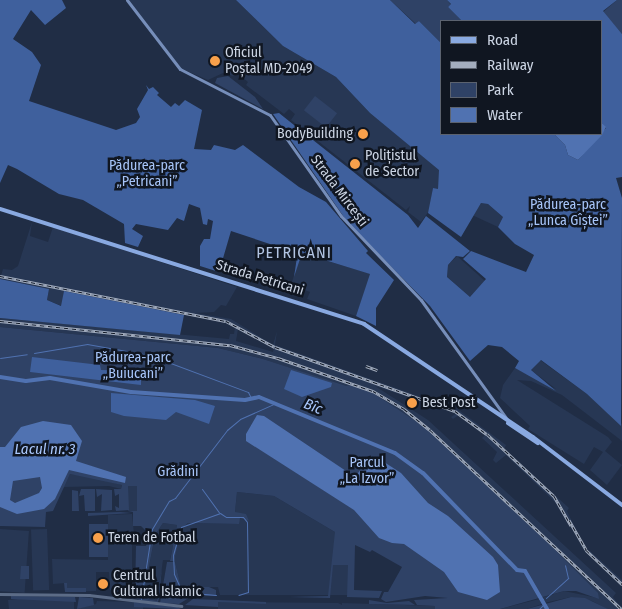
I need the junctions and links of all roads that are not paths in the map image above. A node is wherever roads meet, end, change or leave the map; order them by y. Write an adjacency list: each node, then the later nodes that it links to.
1 (127, 0): 4 (main road, Strada Mircești)
2 (0, 208): 3 (main road, Strada Petricani)
3 (493, 411): 4 (main road, Strada Petricani); 5 (main road, Strada Petricani)
4 (507, 420): 5 (main road, Strada Mircești); 6 (main road, Strada Petricani)
5 (510, 425): 6 (main road, Strada Petricani)
6 (548, 448): 7 (main road, Strada Petricani)
7 (622, 505)
8 (0, 594): 9 (street)
9 (181, 606)

